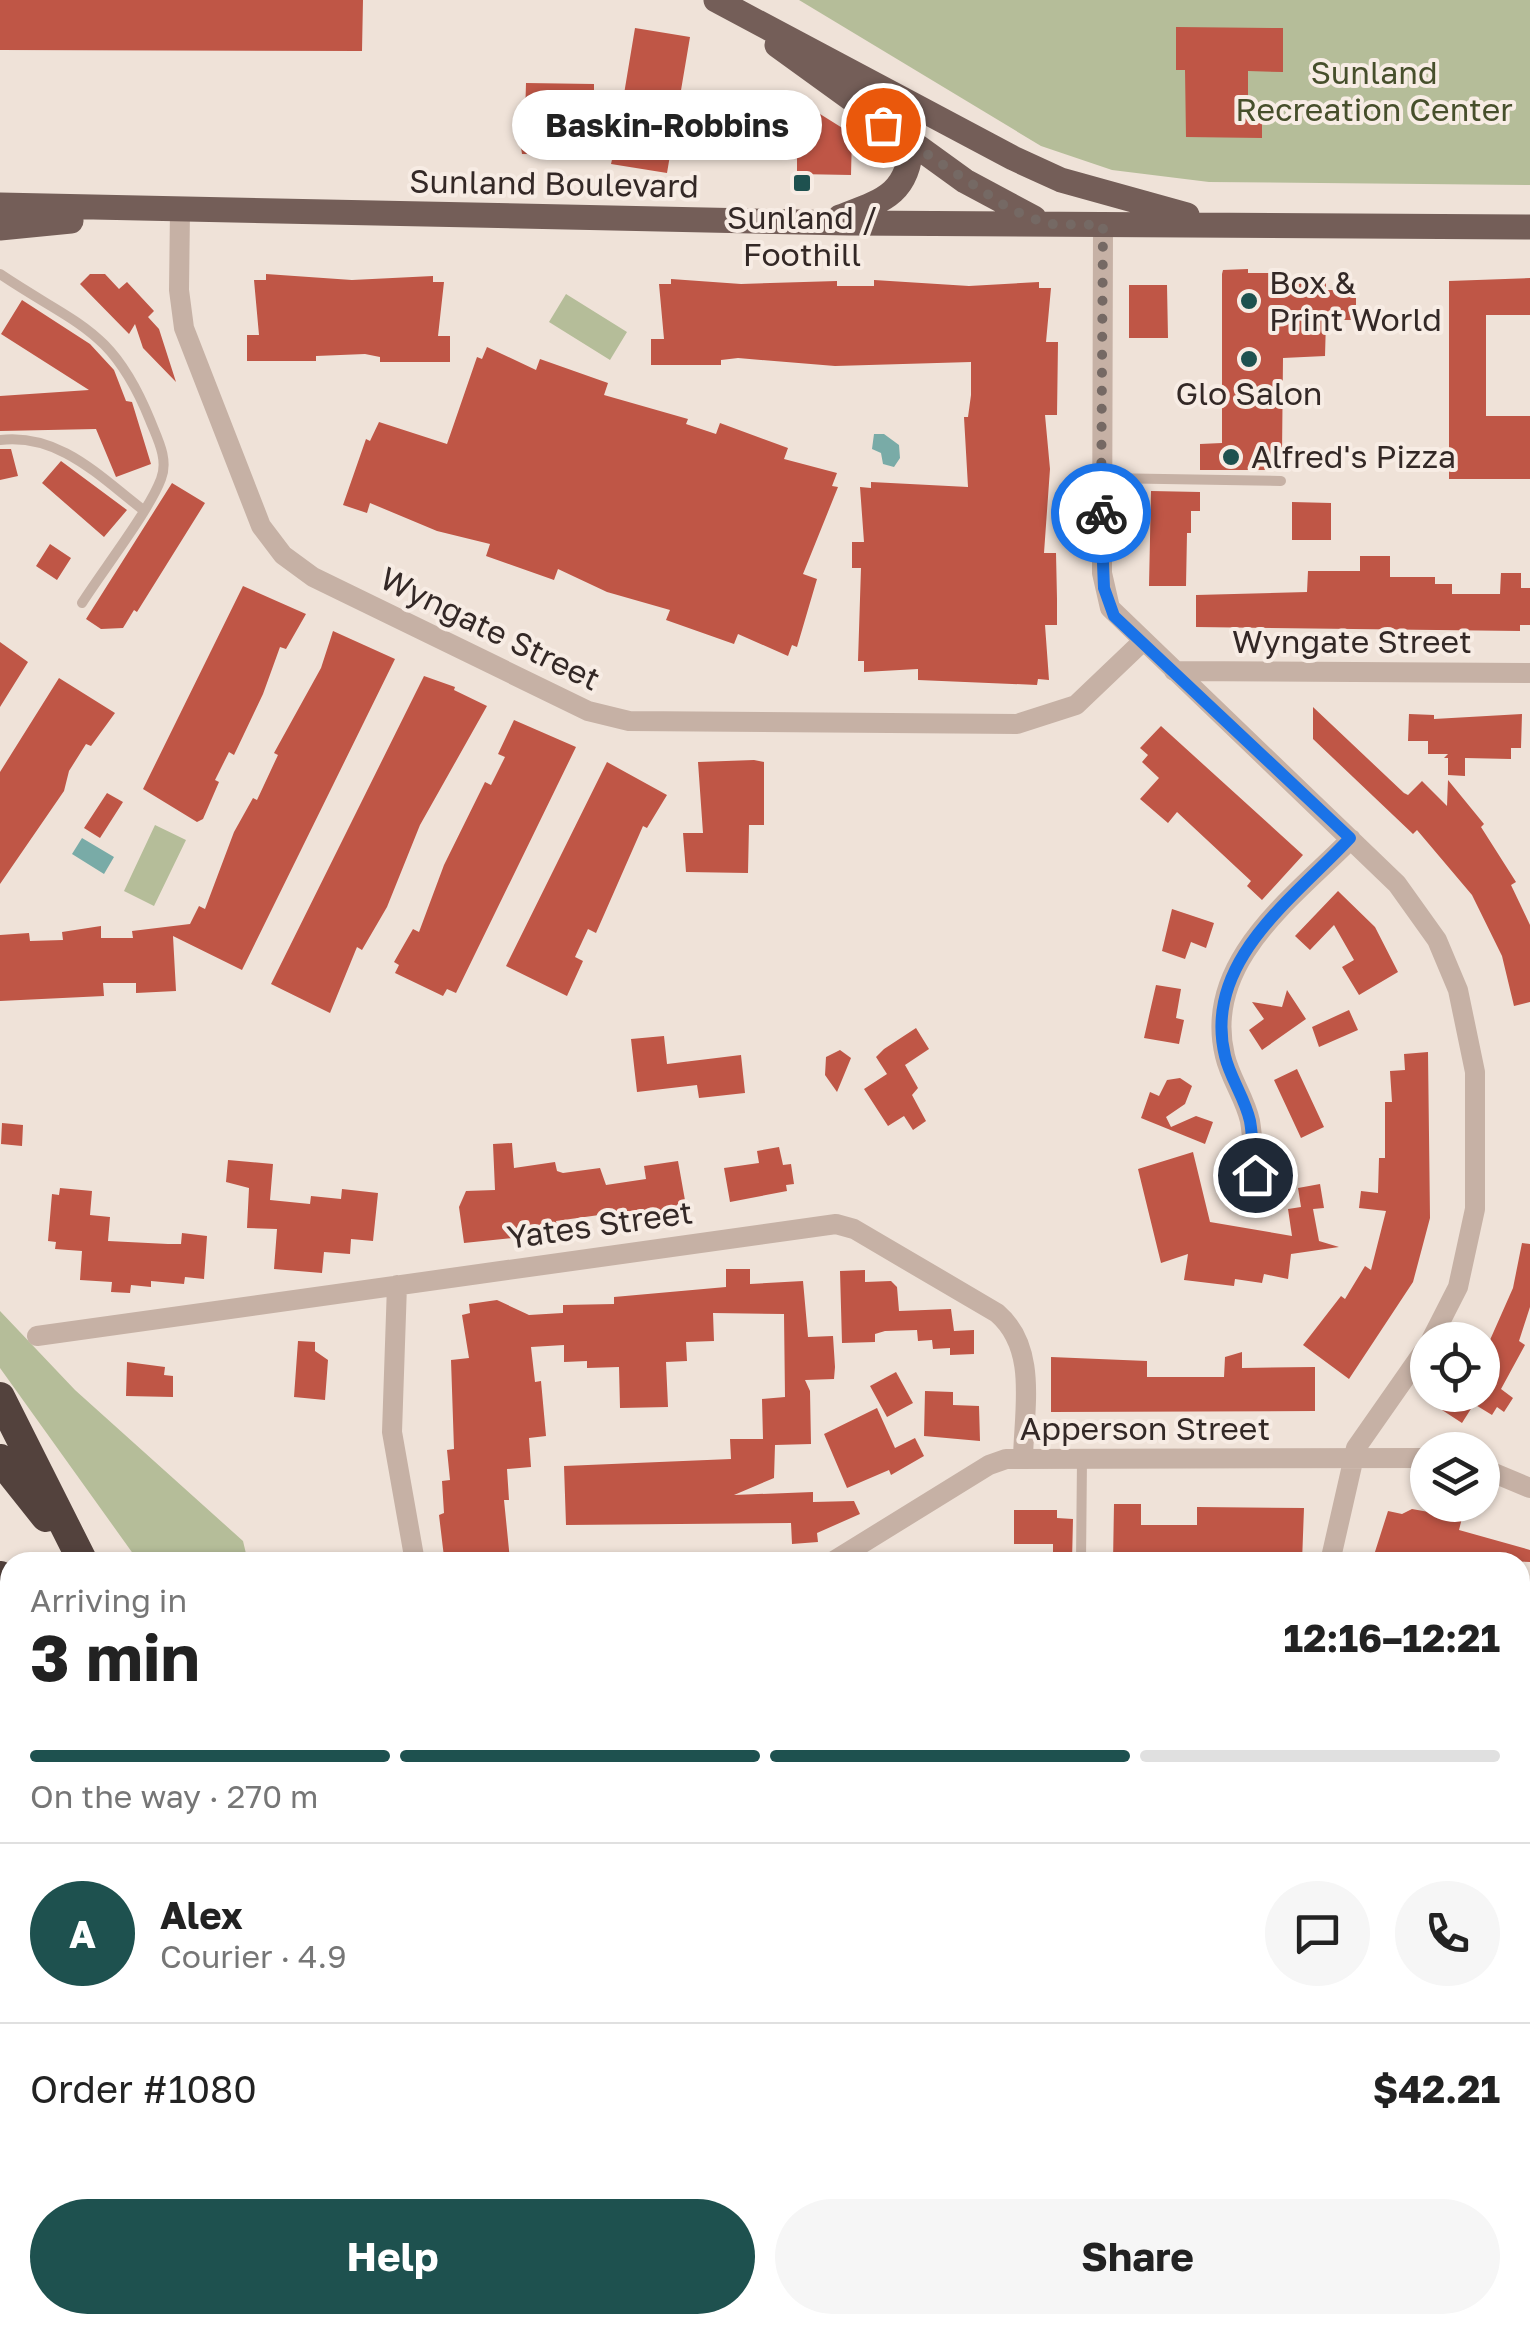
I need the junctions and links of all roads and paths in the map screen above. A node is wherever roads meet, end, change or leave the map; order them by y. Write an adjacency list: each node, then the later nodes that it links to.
1 (725, 6): 2 (main road); 7 (main road)
2 (911, 144): 5 (main road); 6 (main road)
3 (0, 205): 4 (main road, Sunland Boulevard)
4 (180, 211): 5 (main road, Sunland Boulevard); 10 (main road, Sunland Boulevard); 17 (street, Wyngate Street)
5 (826, 223): 6 (main road, Sunland Boulevard)
6 (1047, 224): 8 (main road, Sunland Boulevard)
7 (1223, 224): 8 (main road, Sunland Boulevard); 9 (main road)
8 (1103, 225): 13 (street)
9 (1530, 227)
10 (0, 228)
11 (0, 274): 15 (lane)
12 (0, 440): 15 (lane)
13 (1101, 478): 14 (lane); 17 (street)
14 (1281, 482)
15 (142, 510): 16 (lane)
16 (82, 602)
17 (1141, 643): 18 (street)
18 (1174, 671): 19 (street, Wyngate Street); 20 (street)
19 (1530, 673)
20 (1350, 838): 21 (street); 23 (street)
21 (1255, 1175)
22 (397, 1286): 24 (street, Yates Street); 27 (street, Yates Street); 36 (street)
23 (1440, 1322)
24 (37, 1336)
25 (1410, 1369): 29 (street)
26 (0, 1397): 35 (highway)
27 (1023, 1458): 28 (street, Apperson Street); 37 (street, Apperson Street)
28 (1082, 1458): 29 (street, Apperson Street); 38 (lane)
29 (1354, 1458): 30 (street, Apperson Street); 39 (street)
30 (1410, 1458)
31 (0, 1459): 34 (highway)
32 (1500, 1476): 33 (street)
33 (1530, 1488)
34 (74, 1552)
35 (77, 1552)
36 (413, 1552)
37 (848, 1552)
38 (1081, 1552)
39 (1332, 1552)

